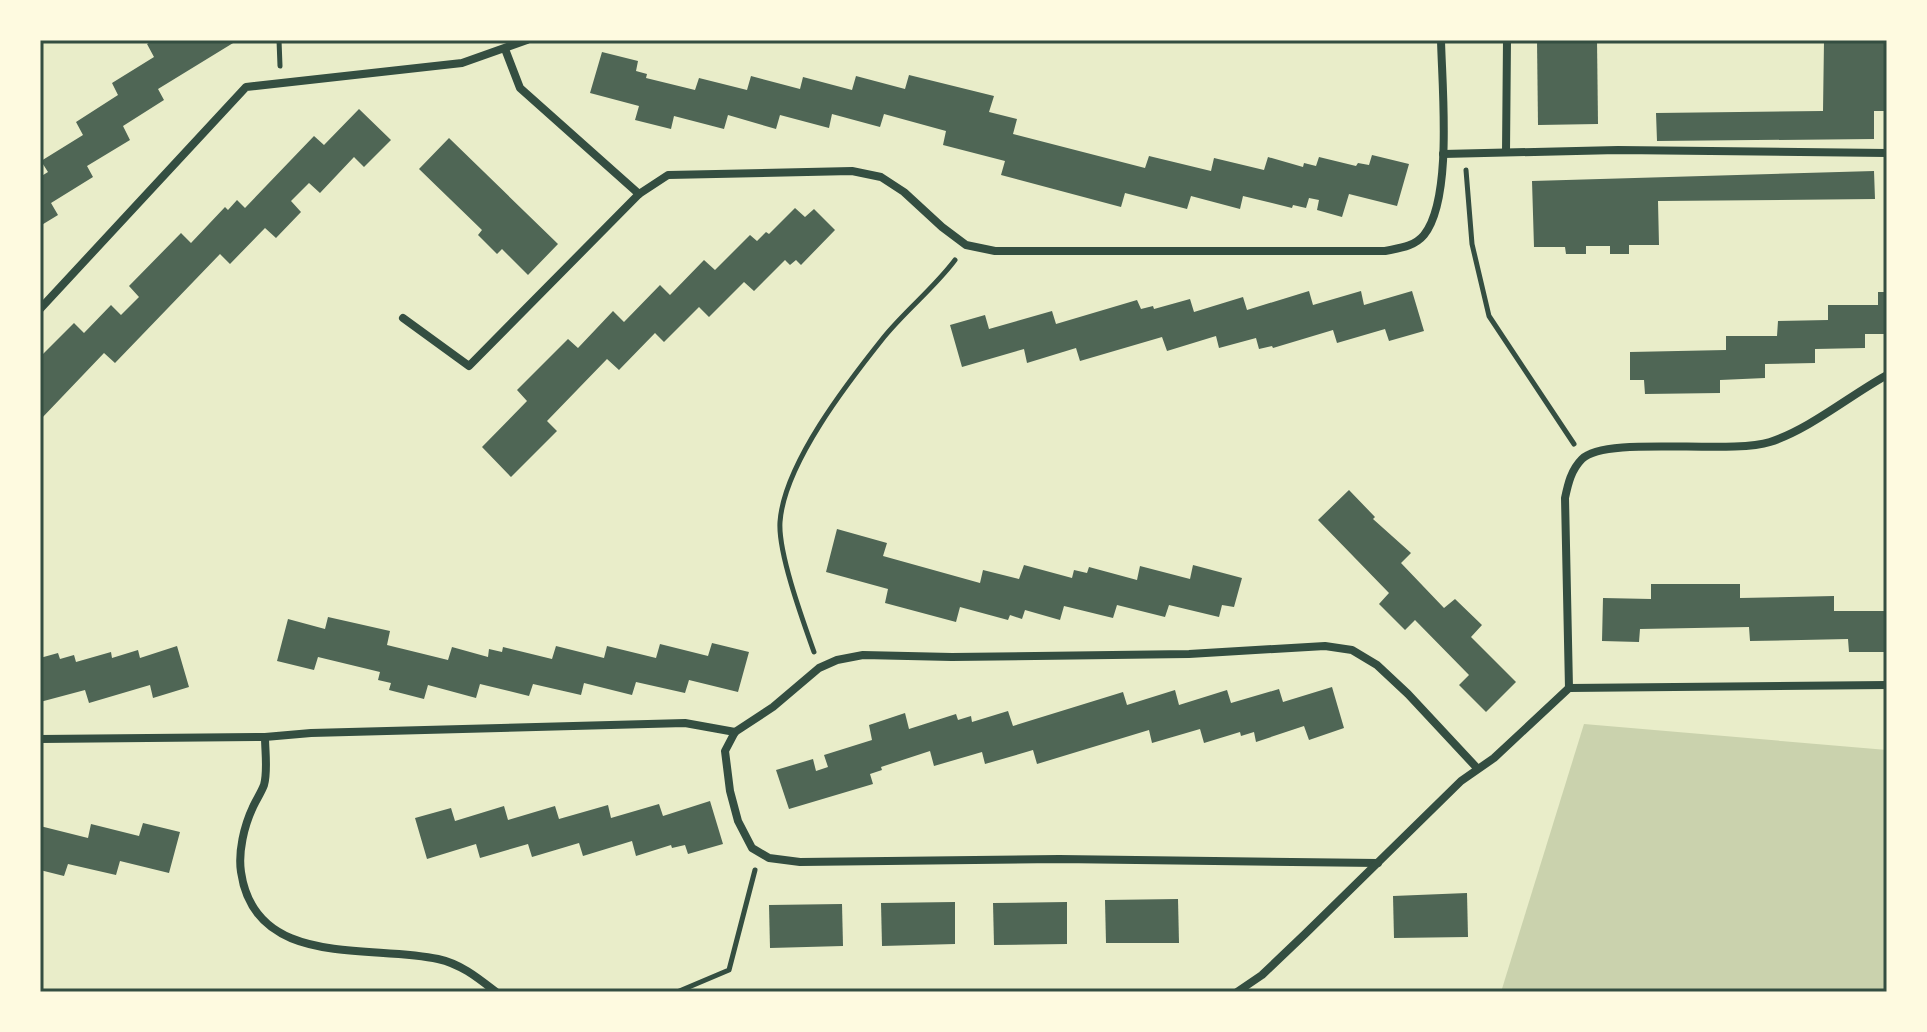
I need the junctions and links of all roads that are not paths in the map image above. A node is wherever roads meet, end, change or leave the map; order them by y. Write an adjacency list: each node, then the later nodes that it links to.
1 (527, 40): 4 (street)
2 (1441, 40): 7 (street)
3 (1507, 40): 5 (street)
4 (505, 49): 8 (street); 9 (street)
5 (1506, 152): 6 (street); 7 (street)
6 (1887, 153)
7 (1443, 154): 8 (street)
8 (639, 194): 10 (street)
9 (40, 309)
10 (403, 318)
11 (1887, 375): 13 (street)
12 (1887, 685): 13 (street)
13 (1569, 688): 17 (street)
14 (735, 732): 15 (street); 17 (street); 18 (street)
15 (265, 737): 16 (street); 19 (street)
16 (40, 739)
17 (1477, 768): 18 (street)
18 (1378, 863): 20 (street)
19 (496, 992)
20 (1237, 992)

